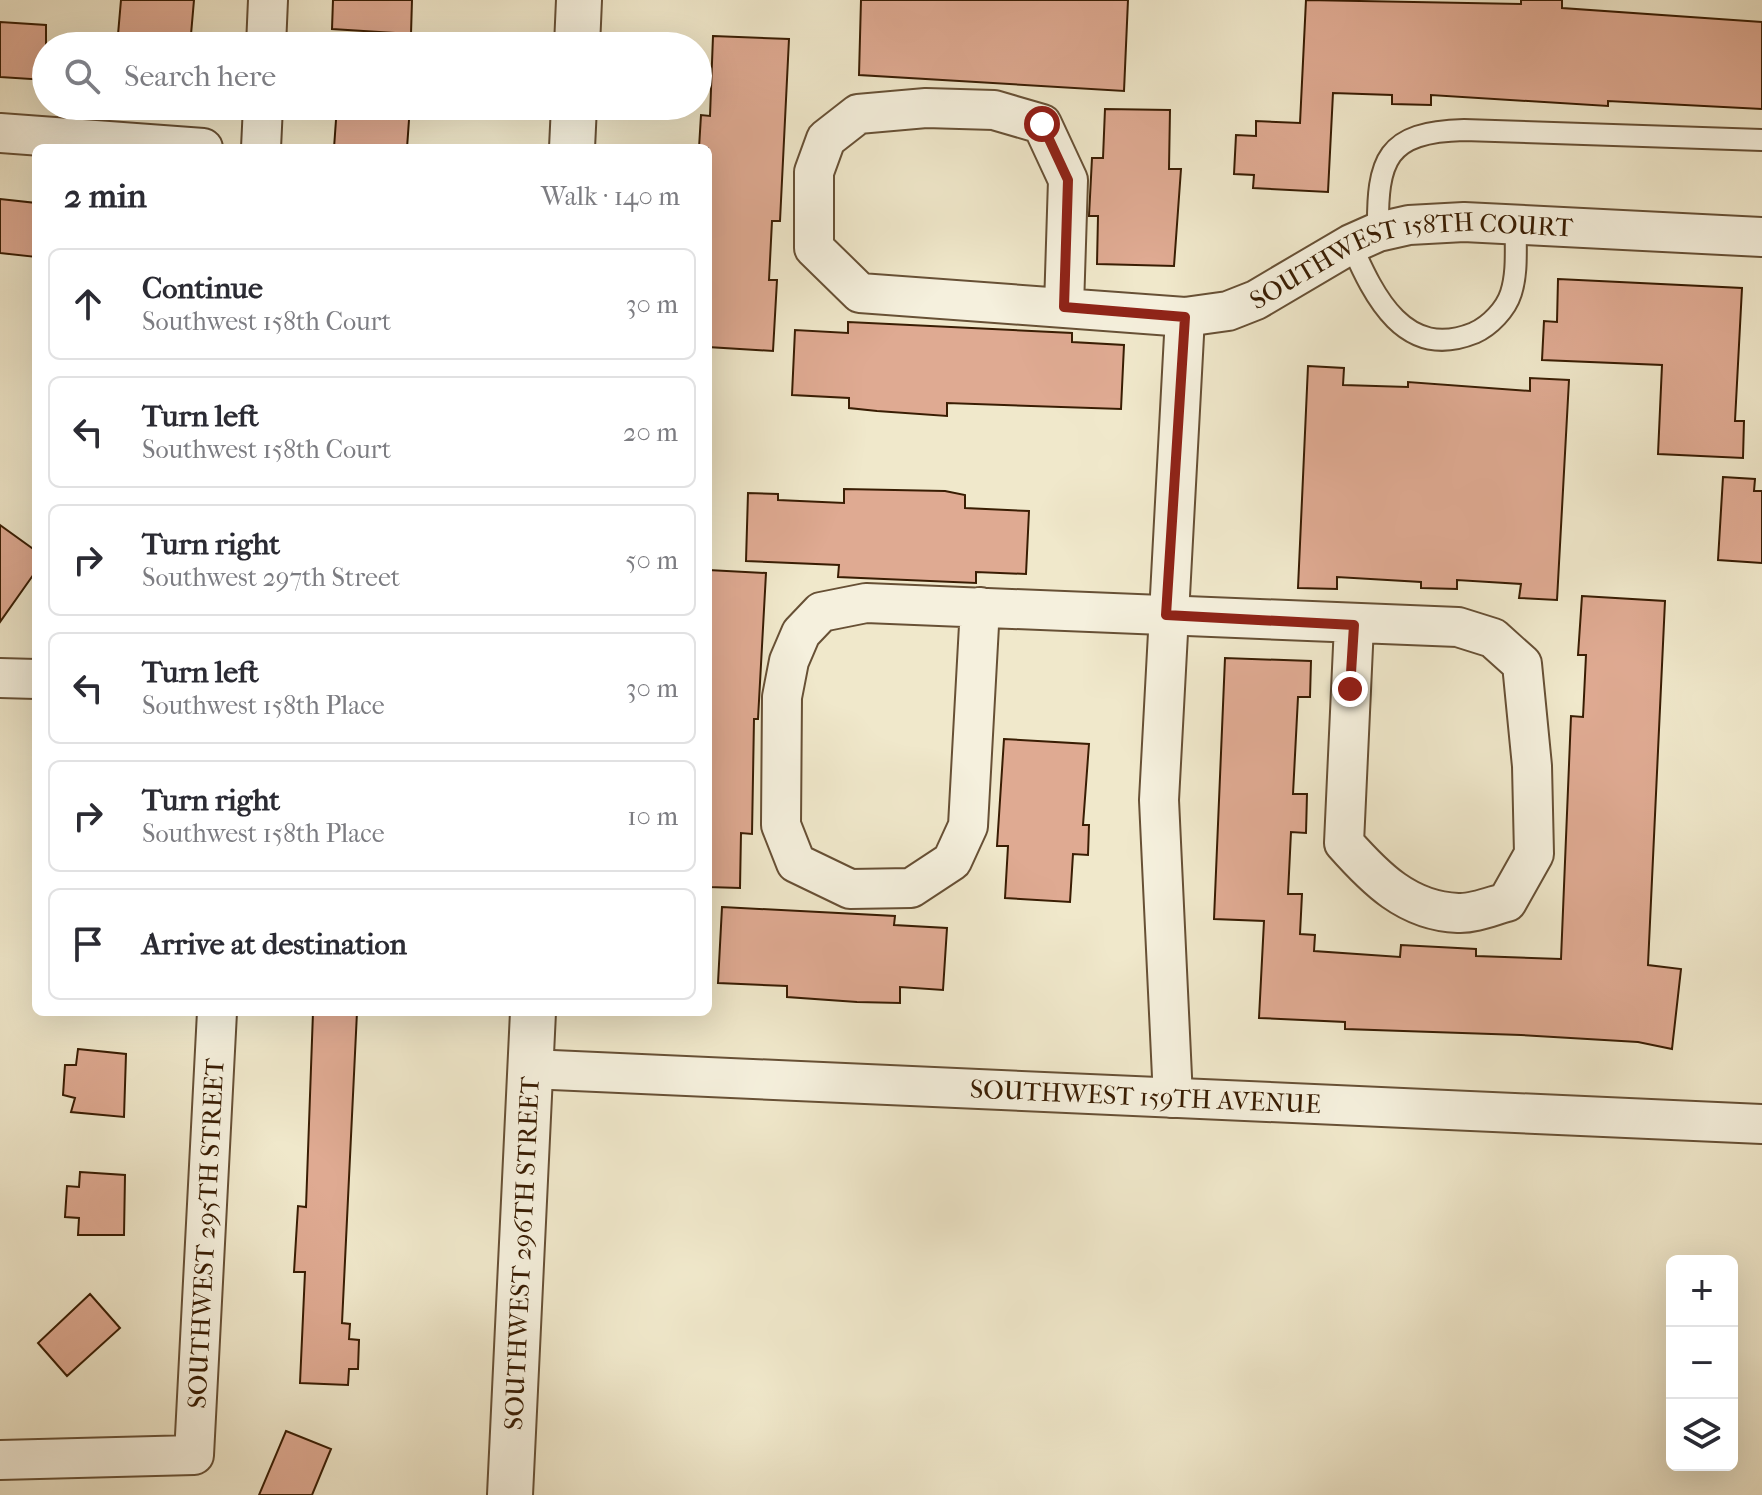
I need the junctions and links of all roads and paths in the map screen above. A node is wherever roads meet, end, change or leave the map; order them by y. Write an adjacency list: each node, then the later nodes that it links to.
1 (268, 0): 3 (street)
2 (579, 0): 4 (street)
3 (267, 32)
4 (578, 32)
5 (262, 120): 10 (street)
6 (573, 120): 11 (street)
7 (0, 133): 9 (street)
8 (1762, 140): 14 (lane)
9 (149, 144)
10 (261, 144)
11 (572, 144)
12 (1516, 225): 13 (street, SOUTHWEST 158TH COURT); 14 (street, SOUTHWEST 158TH COURT); 14 (lane)
13 (1762, 237)
14 (1364, 238): 16 (street, SOUTHWEST 158TH COURT)
15 (1064, 307): 15 (street, SOUTHWEST 158TH COURT); 16 (street, SOUTHWEST 158TH COURT)
16 (1185, 317): 18 (street)
17 (980, 607): 17 (street); 18 (street)
18 (1166, 615): 19 (street); 25 (street)
19 (1354, 625): 19 (street)
20 (0, 678): 21 (street)
21 (32, 679)
22 (217, 1016): 27 (street, SOUTHWEST 295TH STREET)
23 (533, 1016): 24 (street, SOUTHWEST 296TH STREET)
24 (530, 1069): 25 (street, SOUTHWEST 159TH AVENUE); 28 (street, SOUTHWEST 296TH STREET)
25 (1173, 1098): 26 (street, SOUTHWEST 159TH AVENUE)
26 (1762, 1124)
27 (0, 1460)
28 (510, 1495)

